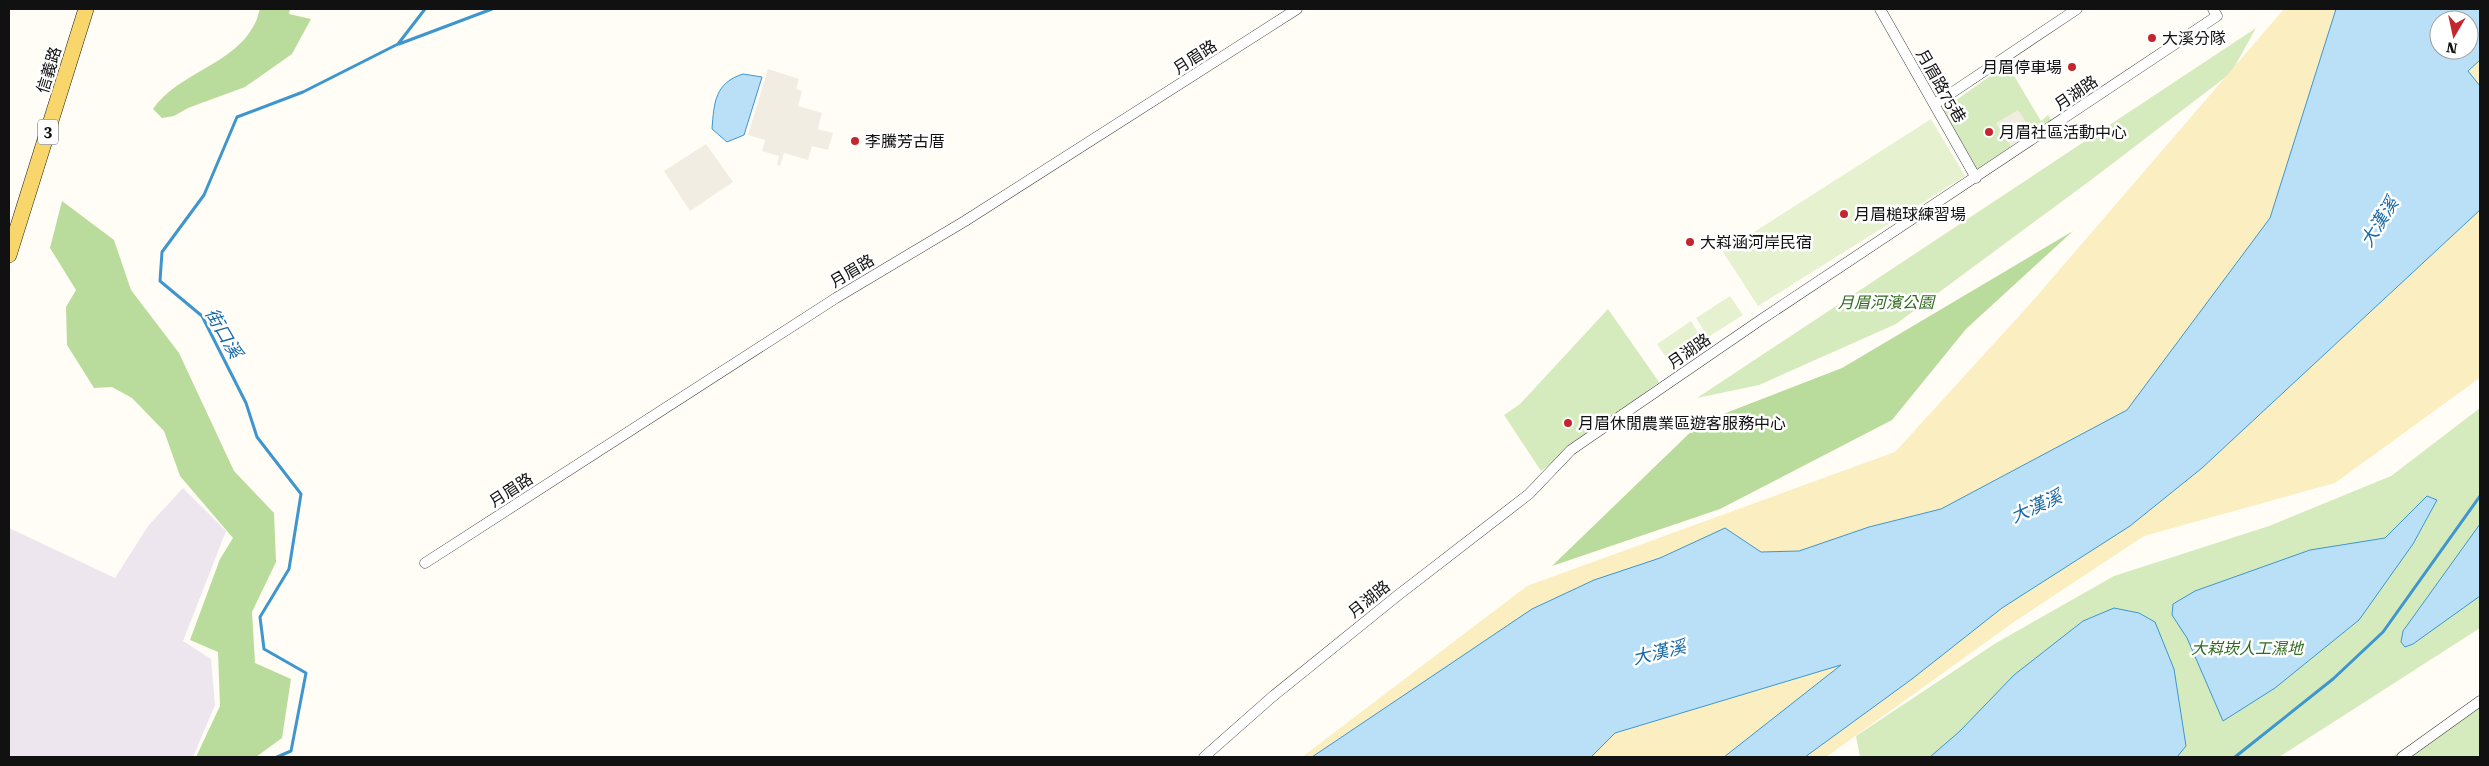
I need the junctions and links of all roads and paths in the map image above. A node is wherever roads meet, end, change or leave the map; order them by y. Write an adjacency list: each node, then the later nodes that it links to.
1 (76, 9): 9 (main road, 信義路 / 3)
2 (86, 9): 10 (main road, 信義路 / 3)
3 (1297, 9): 11 (street, 月眉路)
4 (1880, 9): 7 (street, 月眉路75巷)
5 (2078, 9): 7 (street)
6 (2213, 9): 8 (street, 月湖路)
7 (1935, 104): 8 (street, 月眉路75巷)
8 (1976, 178): 13 (street, 月湖路)
9 (9, 226)
10 (9, 255)
11 (425, 563)
12 (2480, 701): 14 (street)
13 (1204, 757)
14 (2402, 757)

